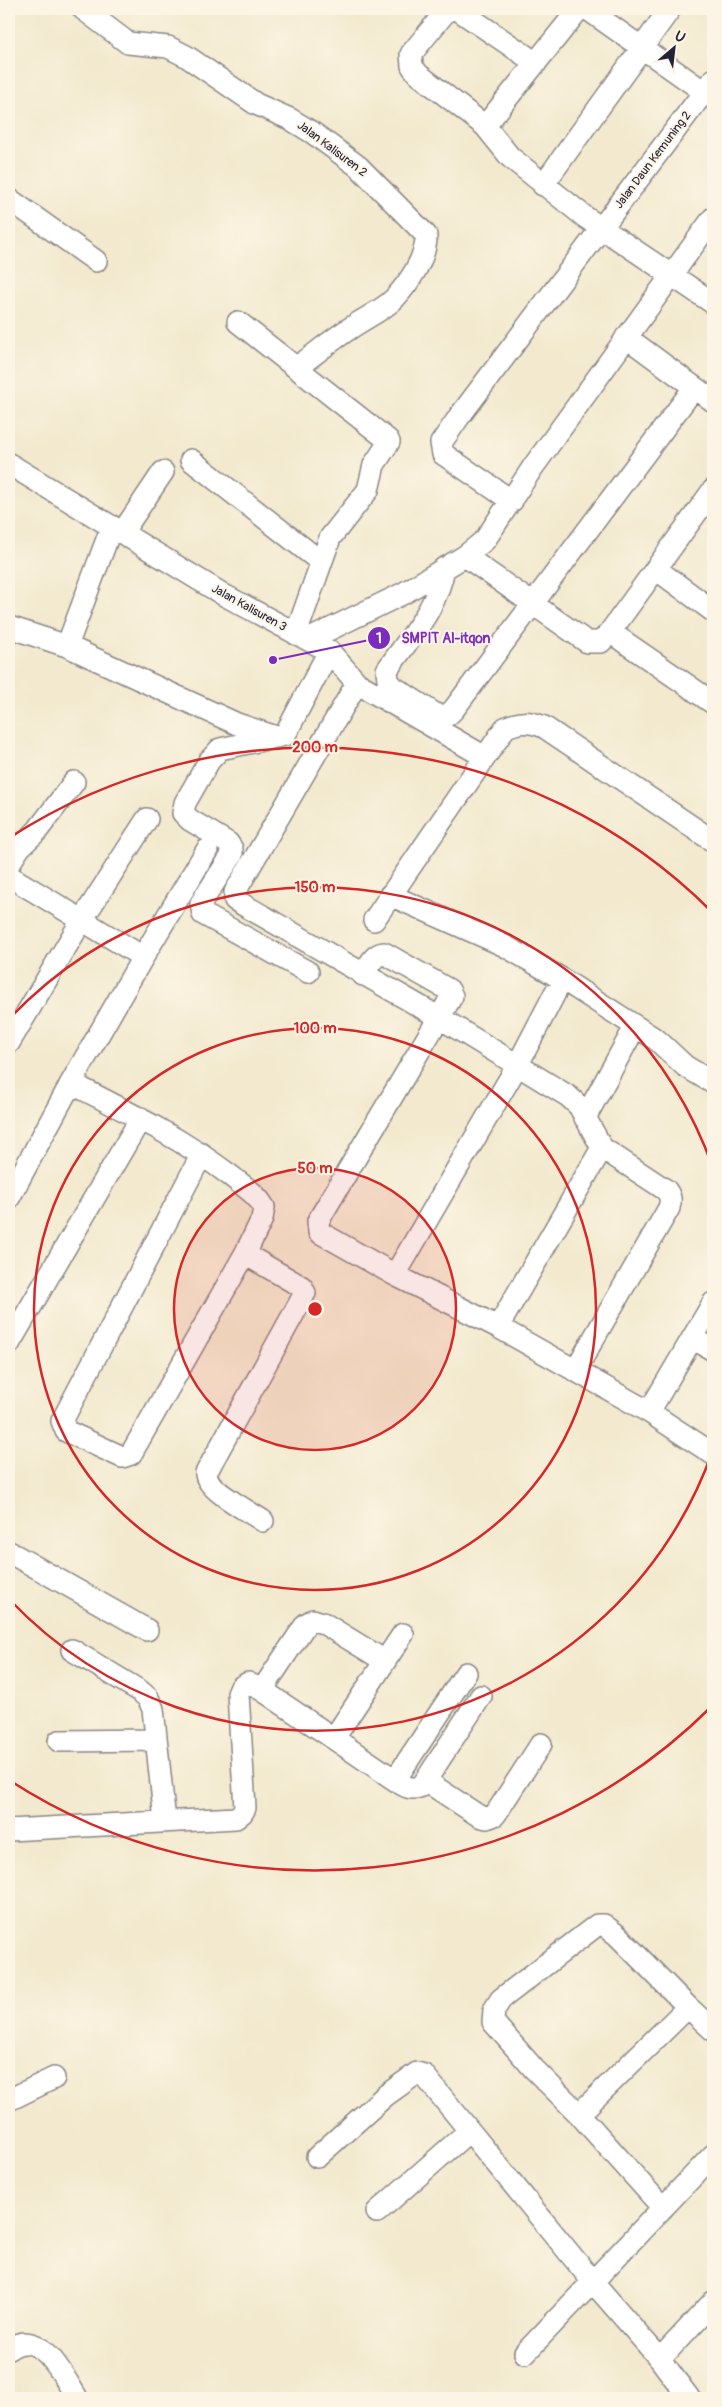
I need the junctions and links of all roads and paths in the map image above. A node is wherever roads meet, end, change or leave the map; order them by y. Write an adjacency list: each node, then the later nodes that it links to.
1 (83, 9): 20 (street, Jalan Kalisuren 2)
2 (448, 9): 10 (street)
3 (457, 9): 8 (street)
4 (579, 9): 8 (street)
5 (586, 9): 7 (street)
6 (670, 9): 7 (street)
7 (641, 49): 9 (street); 11 (street)
8 (536, 63): 10 (street)
9 (710, 90): 14 (street, Jalan Daun Kemuning 2)
10 (485, 126): 11 (street)
11 (544, 184): 14 (street)
12 (9, 199): 15 (street)
13 (713, 218): 16 (street)
14 (602, 228): 16 (street); 26 (street, Jalan Daun Kemuning 2)
15 (96, 261)
16 (671, 275): 17 (street); 19 (street)
17 (713, 303)
18 (238, 322): 20 (street)
19 (626, 337): 21 (street); 26 (street)
20 (296, 368): 30 (street)
21 (694, 388): 22 (street); 33 (street)
22 (713, 401)
23 (191, 460): 30 (street)
24 (9, 464): 28 (street, Jalan Kalisuren 3)
25 (163, 472): 28 (street)
26 (512, 500): 29 (street)
27 (710, 503): 32 (street)
28 (117, 529): 37 (street, Jalan Kalisuren 3); 38 (street)
29 (465, 556): 31 (street); 33 (street)
30 (321, 562): 37 (street)
31 (444, 568): 33 (street); 37 (street)
32 (656, 570): 34 (street); 36 (street)
33 (533, 605): 36 (street)
34 (713, 611)
35 (9, 627): 38 (street)
36 (610, 632): 41 (street)
37 (302, 637): 39 (street, Jalan Kalisuren 3)
38 (67, 646): 42 (street)
39 (329, 651): 40 (street, Jalan Kalisuren 3); 42 (street)
40 (357, 683): 43 (street, Jalan Kalisuren 3); 55 (street)
41 (713, 703)
42 (276, 737): 54 (street)
43 (485, 757): 46 (street); 50 (street)
44 (74, 782): 48 (street)
45 (147, 818): 51 (street)
46 (713, 841)
47 (207, 850): 53 (street)
48 (9, 864)
49 (9, 876): 51 (street)
50 (390, 895): 52 (street); 62 (street)
51 (82, 920): 53 (street); 59 (street)
52 (374, 920)
53 (143, 957): 61 (street)
54 (308, 972)
55 (363, 975): 57 (street); 57 (street)
56 (555, 993): 60 (street)
57 (440, 1018): 60 (street); 69 (street)
58 (630, 1036): 64 (street)
59 (9, 1043)
60 (517, 1066): 64 (street); 69 (street)
61 (71, 1083): 63 (street); 67 (street)
62 (713, 1083)
63 (142, 1118): 66 (street); 73 (street)
64 (585, 1118): 65 (street)
65 (602, 1148): 71 (street); 75 (street)
66 (202, 1154): 68 (street); 68 (street)
67 (9, 1198)
68 (246, 1254): 78 (street)
69 (395, 1275): 71 (street)
70 (713, 1304): 72 (street)
71 (498, 1327): 75 (street)
72 (694, 1339): 74 (street); 76 (street)
73 (9, 1344)
74 (713, 1350)
75 (576, 1369): 76 (street)
76 (649, 1412): 77 (street)
77 (713, 1454)
78 (263, 1520)
79 (9, 1552): 80 (street)
80 (147, 1630)
81 (403, 1634): 83 (street)
82 (72, 1650): 88 (street)
83 (385, 1661): 85 (street); 87 (street)
84 (466, 1673): 91 (street)
85 (262, 1690): 87 (street); 93 (street)
86 (481, 1696): 92 (street)
87 (334, 1738): 91 (street)
88 (156, 1740): 89 (street); 93 (street)
89 (58, 1741)
90 (541, 1744): 92 (street)
91 (395, 1780): 92 (street)
92 (426, 1782)
93 (165, 1822): 94 (street)
94 (9, 1830)
95 (688, 2007): 96 (street); 99 (street); 99 (street)
96 (713, 2030)
97 (54, 2078): 98 (street)
98 (9, 2100)
99 (579, 2114): 103 (street)
100 (468, 2131): 102 (street); 104 (street); 105 (street)
101 (713, 2155): 103 (street)
102 (317, 2157)
103 (663, 2208): 105 (street)
104 (377, 2212)
105 (592, 2282): 108 (street); 109 (street)
106 (713, 2302): 109 (street)
107 (9, 2349): 110 (street)
108 (525, 2353)
109 (660, 2359): 111 (street)
110 (77, 2398)
111 (689, 2398)

